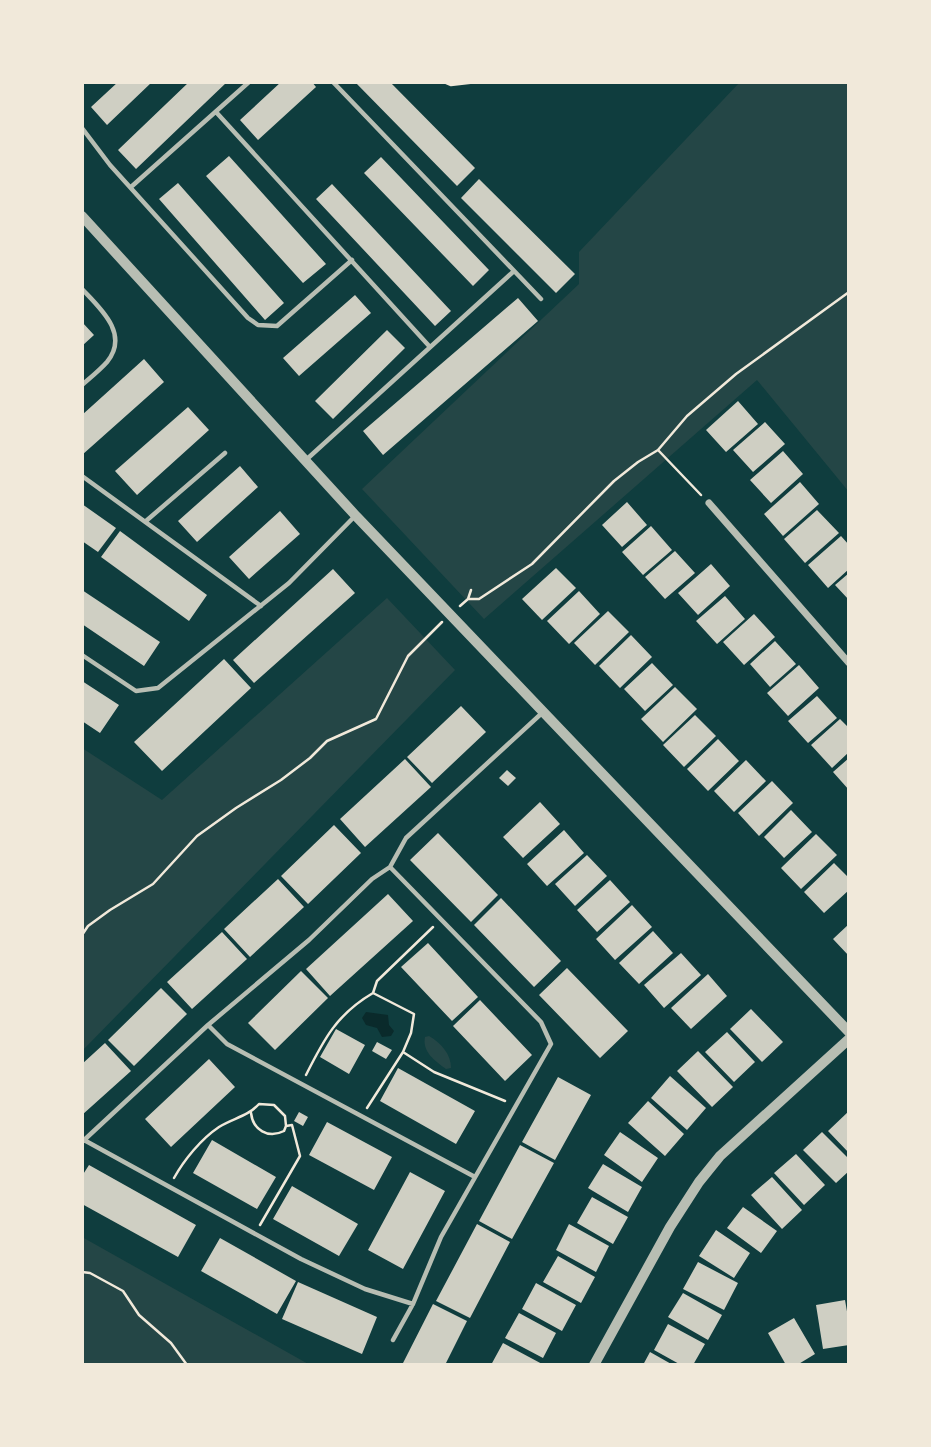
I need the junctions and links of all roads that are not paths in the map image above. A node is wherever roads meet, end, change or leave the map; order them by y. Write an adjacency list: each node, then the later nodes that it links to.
1 (249, 82): 3 (lane)
2 (333, 82): 8 (lane)
3 (216, 112): 5 (lane); 7 (lane)
4 (82, 128): 5 (lane)
5 (131, 187): 7 (lane)
6 (82, 216): 14 (street)
7 (352, 260): 11 (lane)
8 (514, 271): 10 (lane); 11 (lane)
9 (82, 289): 12 (lane)
10 (541, 299)
11 (430, 347): 14 (lane)
12 (82, 385)
13 (225, 453): 18 (lane)
14 (307, 460): 17 (street)
15 (82, 476): 18 (lane)
16 (709, 503): 21 (street)
17 (356, 516): 19 (lane); 22 (street)
18 (146, 521): 19 (lane)
19 (261, 606): 20 (lane)
20 (82, 655)
21 (849, 663)
22 (542, 713): 23 (lane); 25 (street)
23 (390, 867): 24 (lane); 28 (lane)
24 (208, 1025): 27 (lane); 28 (lane)
25 (849, 1032)
26 (849, 1039): 31 (street)
27 (83, 1141): 29 (lane)
28 (475, 1177): 29 (lane)
29 (414, 1304): 30 (lane)
30 (393, 1340)
31 (594, 1365)

